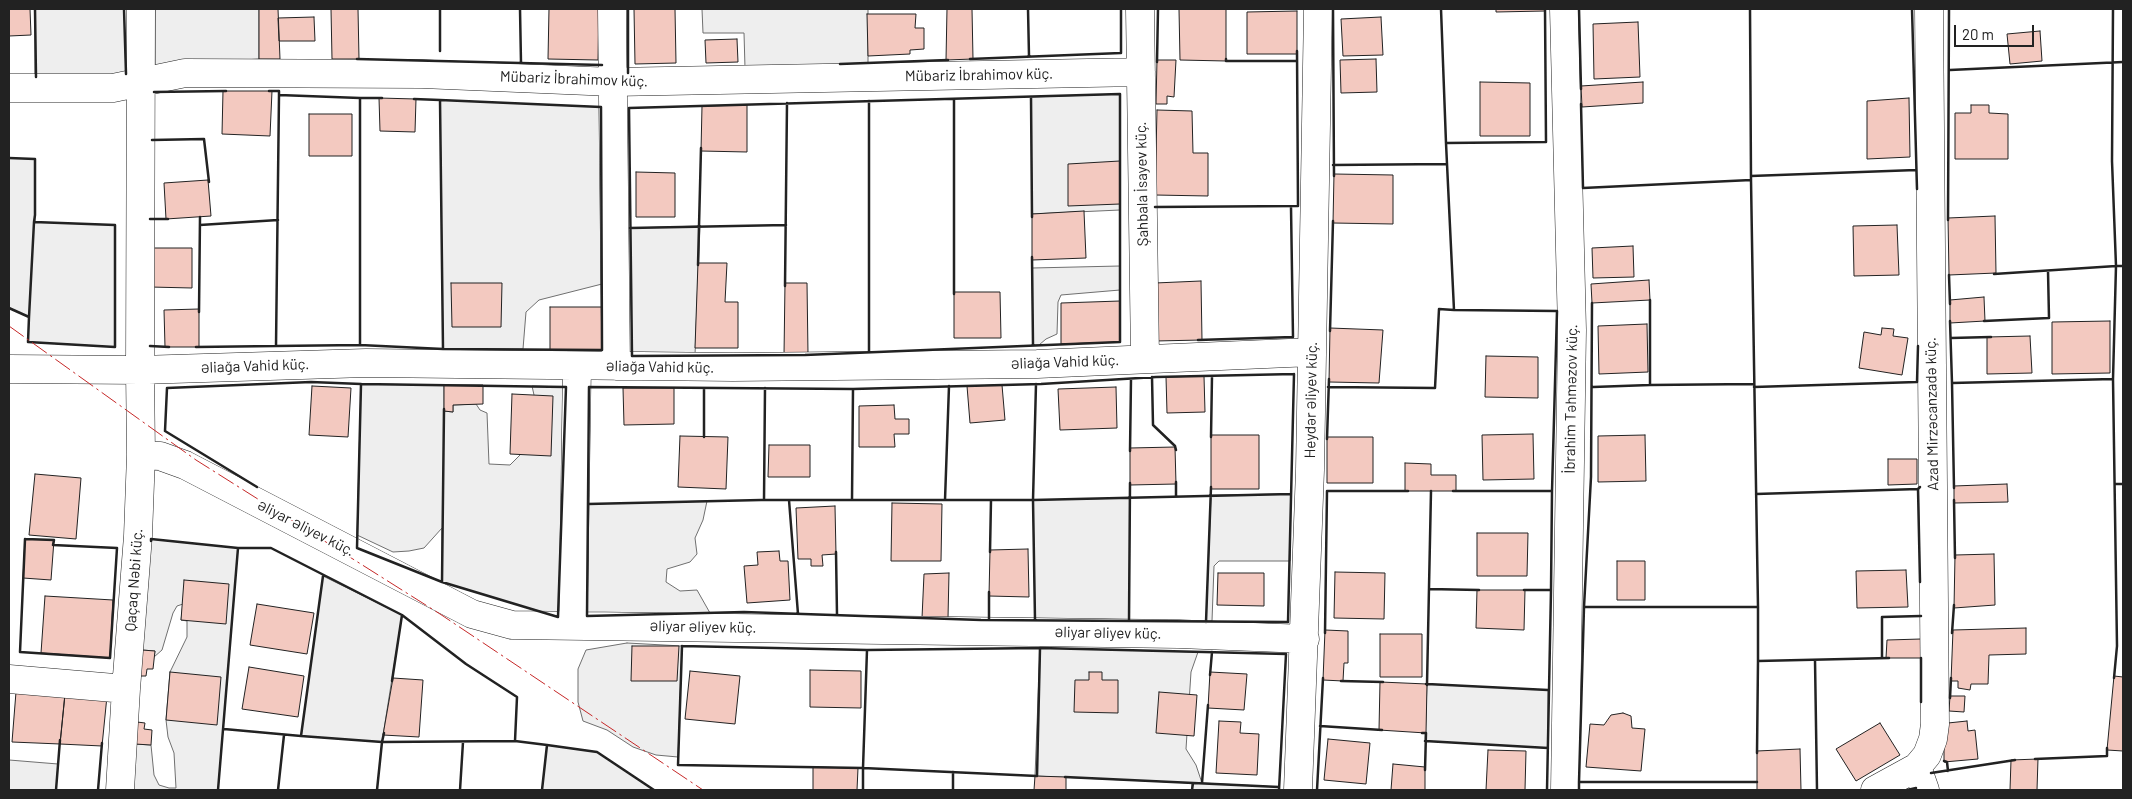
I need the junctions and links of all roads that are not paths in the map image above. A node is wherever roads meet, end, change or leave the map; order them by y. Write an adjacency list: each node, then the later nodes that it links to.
1 (141, 9): 8 (street, Qaçaq Nəbi küç.)
2 (612, 9): 9 (street)
3 (1140, 9): 7 (street, Şahbala İsayev küç.)
4 (1318, 9): 11 (street, Heydər Əliyev küç.)
5 (1564, 9): 25 (street, İbrahim Təhməzov küç.)
6 (1929, 9): 22 (street, Azad Mirzəcanzadə küç.)
7 (1141, 72): 9 (street, Mübariz İbrahimov küç.); 12 (street, Şahbala İsayev küç.)
8 (142, 82): 9 (street, Mübariz İbrahimov küç.); 10 (street, Mübariz İbrahimov küç.); 16 (street, Qaçaq Nəbi küç.)
9 (614, 82): 14 (street)
10 (9, 88)
11 (1312, 352): 12 (street, Əliağa Vahid küç.); 19 (street, Heydər Əliyev küç.)
12 (1145, 358): 14 (street, Əliağa Vahid küç.)
13 (577, 366): 14 (street, Əliağa Vahid küç.); 16 (street, Əliağa Vahid küç.); 18 (street)
14 (616, 366)
15 (9, 369): 16 (street, Əliağa Vahid küç.)
16 (140, 370): 17 (street, Qaçaq Nəbi küç.)
17 (141, 455): 18 (street, Əliyar Əliyev küç.); 21 (street, Qaçaq Nəbi küç.)
18 (573, 625): 19 (street, Əliyar Əliyev küç.)
19 (1305, 639): 24 (street, Heydər Əliyev küç.)
20 (9, 679): 21 (street)
21 (126, 689): 23 (street, Qaçaq Nəbi küç.)
22 (1921, 779): 26 (street, Azad Mirzəcanzadə küç.)
23 (120, 790)
24 (1298, 790)
25 (1565, 790)
26 (1875, 790)

